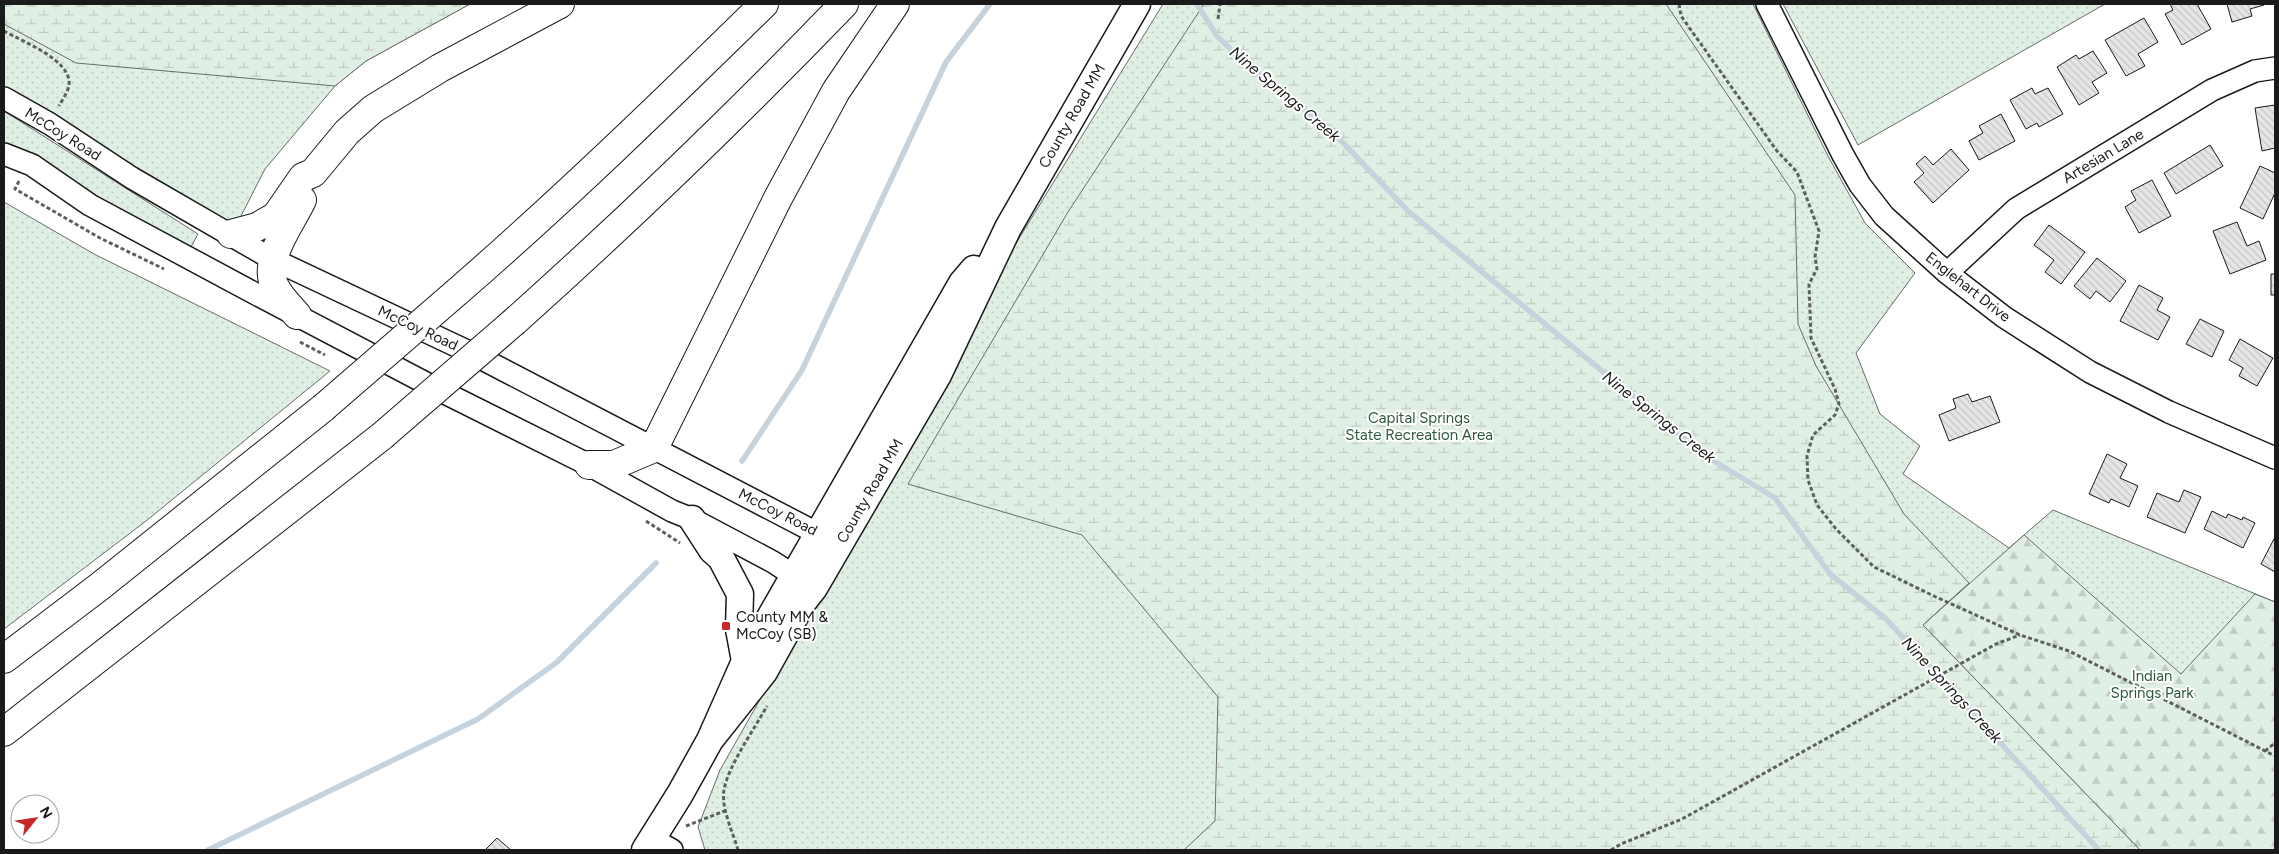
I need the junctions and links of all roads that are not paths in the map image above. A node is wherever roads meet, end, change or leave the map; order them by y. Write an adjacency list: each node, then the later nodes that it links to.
1 (560, 4): 10 (highway)
2 (764, 4): 21 (highway, bridge)
3 (844, 4): 23 (highway, bridge)
4 (895, 4): 15 (highway)
5 (1137, 4): 19 (main road, County Road MM)
6 (1767, 4): 13 (street, Englehart Drive)
7 (2275, 68): 13 (street, Artesian Lane)
8 (4, 98): 11 (street, McCoy Road)
9 (4, 154): 14 (street)
10 (313, 173): 11 (highway); 12 (highway)
11 (231, 234): 12 (street, McCoy Road)
12 (272, 259): 14 (highway); 15 (street, McCoy Road)
13 (1948, 274): 16 (street, Englehart Drive)
14 (297, 316): 17 (street)
15 (654, 448): 17 (highway); 19 (street, McCoy Road)
16 (2275, 458)
17 (590, 465): 18 (street)
18 (692, 519): 20 (street); 22 (main road)
19 (829, 539): 20 (main road, County Road MM)
20 (804, 581): 22 (main road, County Road MM); 24 (main road, County Road MM)
21 (4, 659)
22 (745, 661): 24 (main road, County Road MM)
23 (4, 732)
24 (710, 740): 25 (main road, County Road MM)
25 (657, 846)

